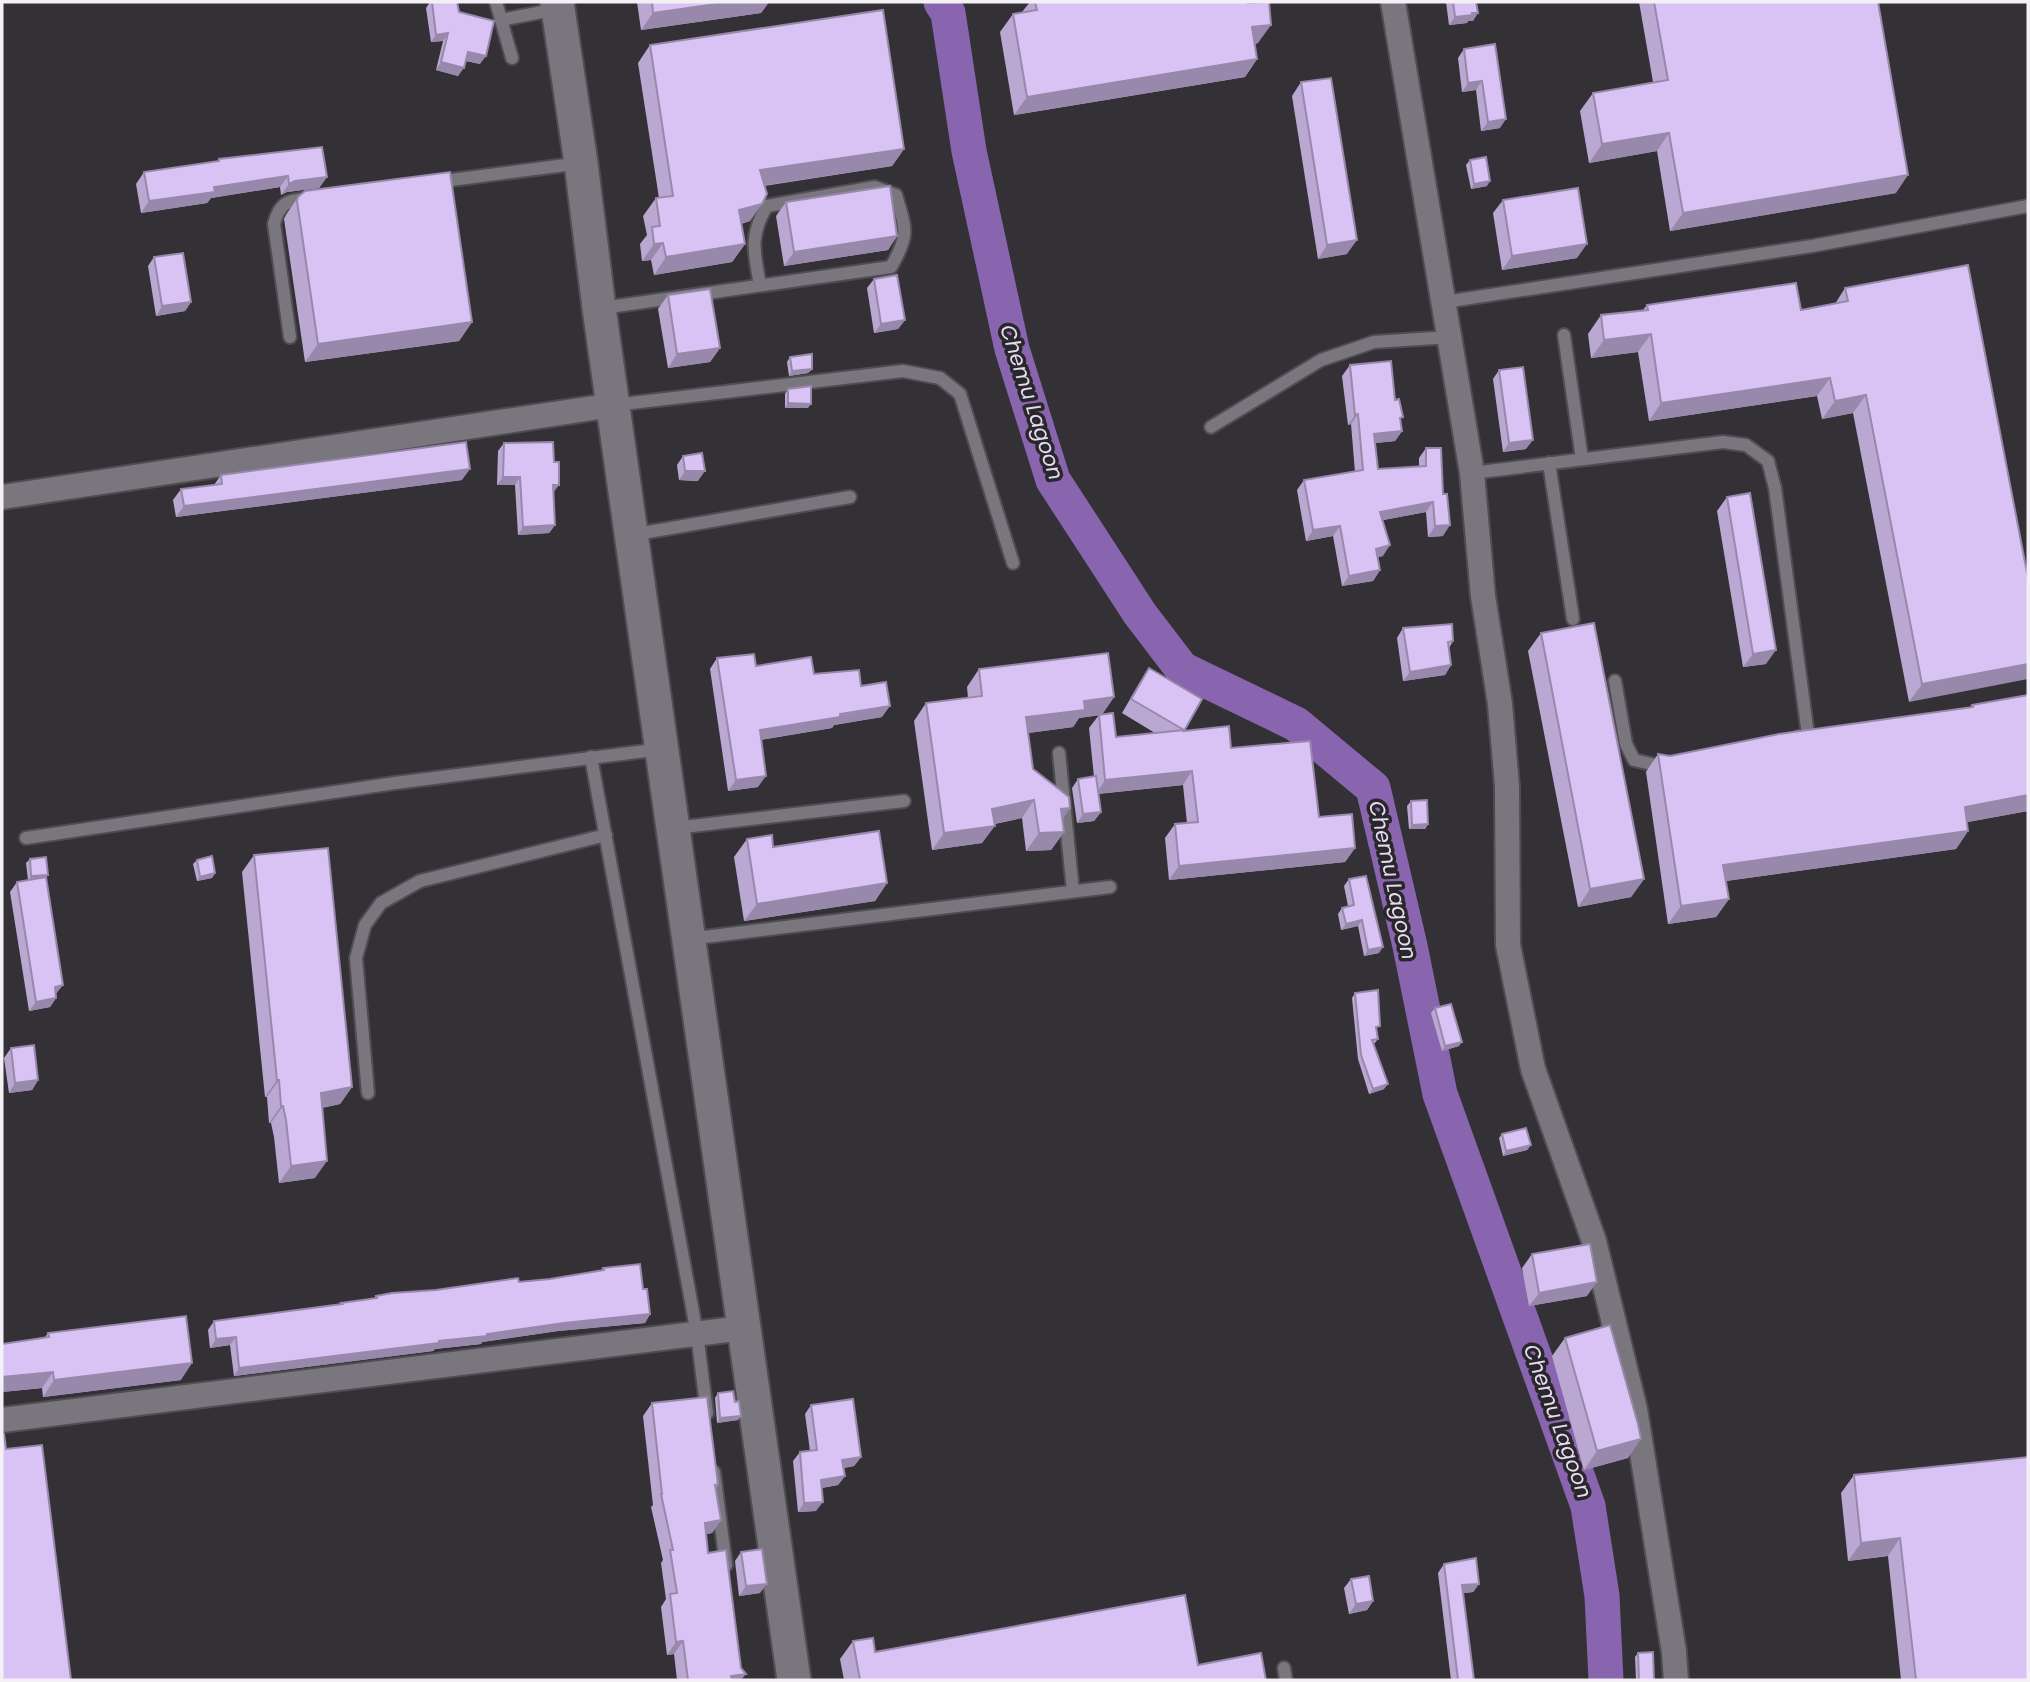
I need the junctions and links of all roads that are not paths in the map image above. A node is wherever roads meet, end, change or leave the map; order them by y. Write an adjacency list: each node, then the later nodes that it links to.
1 (496, 2): 4 (lane)
2 (1394, 2): 11 (street)
3 (557, 6): 4 (lane); 6 (street)
4 (501, 20): 5 (lane)
5 (512, 58)
6 (581, 163): 7 (lane); 12 (street)
7 (421, 183)
8 (328, 195): 14 (lane)
9 (2028, 206): 11 (lane)
10 (760, 285): 10 (lane); 12 (lane)
11 (1444, 302): 15 (street)
12 (598, 309): 16 (street)
13 (1564, 335): 18 (lane)
14 (290, 337)
15 (1450, 337): 17 (lane); 20 (street)
16 (613, 405): 21 (street); 23 (street); 24 (lane)
17 (1211, 427)
18 (1582, 459): 19 (lane); 28 (lane)
19 (1549, 463): 20 (lane); 25 (lane)
20 (1472, 473): 49 (street)
21 (2, 497)
22 (850, 497): 23 (lane)
23 (631, 535): 30 (street)
24 (1013, 563)
25 (1573, 619)
26 (1615, 681): 33 (lane)
27 (1822, 733): 28 (lane)
28 (1808, 736): 29 (lane)
29 (1783, 740)
30 (661, 749): 32 (lane); 35 (street)
31 (1059, 753): 39 (lane)
32 (592, 757): 36 (lane); 37 (lane)
33 (1681, 760)
34 (904, 801): 35 (lane)
35 (672, 828): 40 (street)
36 (606, 835): 41 (lane); 43 (lane)
37 (26, 838)
38 (1110, 887): 39 (lane)
39 (1073, 891): 40 (lane)
40 (688, 939): 42 (street)
41 (368, 1093)
42 (743, 1328): 43 (street); 48 (street)
43 (697, 1334): 44 (street); 45 (lane)
44 (2, 1420)
45 (709, 1431)
46 (712, 1459): 47 (lane)
47 (728, 1583)
48 (794, 1680)
49 (1676, 1680)

